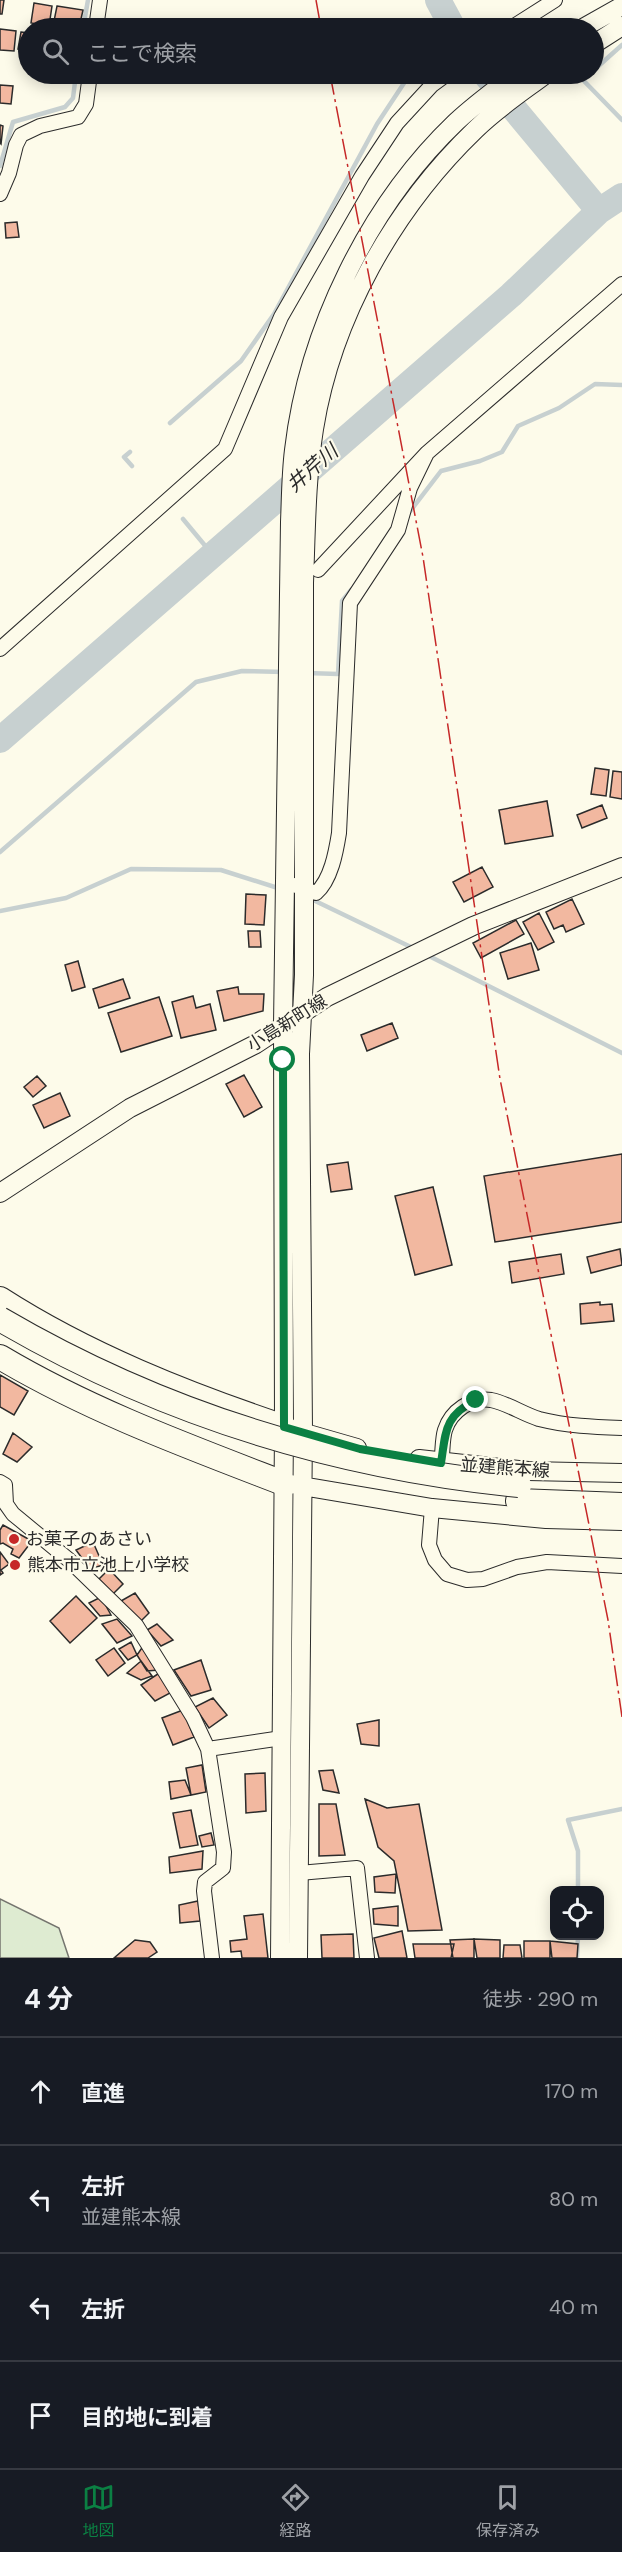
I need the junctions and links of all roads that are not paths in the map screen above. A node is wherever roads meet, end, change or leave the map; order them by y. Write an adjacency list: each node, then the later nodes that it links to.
1 (100, 0): 4 (street)
2 (555, 0): 5 (street)
3 (622, 6): 6 (street)
4 (97, 18)
5 (526, 18)
6 (601, 18)
7 (622, 26): 8 (street)
8 (604, 38)
9 (89, 84): 14 (street)
10 (433, 84): 18 (street)
11 (507, 84): 13 (street)
12 (528, 84): 13 (street)
13 (488, 106): 20 (street); 21 (street)
14 (0, 194)
15 (622, 284): 16 (street)
16 (427, 453): 17 (street); 21 (street)
17 (318, 570)
18 (0, 649)
19 (622, 867): 22 (street, 小島新町線)
20 (285, 882): 21 (street); 23 (street)
21 (304, 889): 22 (street)
22 (303, 1013): 23 (street, 小島新町線); 30 (street)
23 (283, 1025): 24 (street, 小島新町線); 30 (street)
24 (0, 1193)
25 (0, 1299): 30 (highway)
26 (0, 1319): 36 (highway, bridge)
27 (0, 1334): 36 (highway)
28 (0, 1357): 34 (highway)
29 (622, 1428): 31 (street)
30 (293, 1429): 31 (street, 並建熊本線); 34 (street)
31 (441, 1463): 32 (street, 並建熊本線)
32 (622, 1473)
33 (0, 1482): 43 (street)
34 (293, 1484): 38 (street); 40 (street)
35 (622, 1491): 36 (highway)
36 (518, 1493): 37 (highway)
37 (622, 1505)
38 (432, 1508): 39 (street); 41 (street)
39 (622, 1521)
40 (292, 1544): 42 (street); 44 (street)
41 (622, 1566)
42 (282, 1738): 43 (street); 46 (street)
43 (208, 1749): 45 (street)
44 (299, 1873): 47 (street); 48 (street)
45 (212, 1958)
46 (280, 1958)
47 (298, 1958)
48 (367, 1958)

